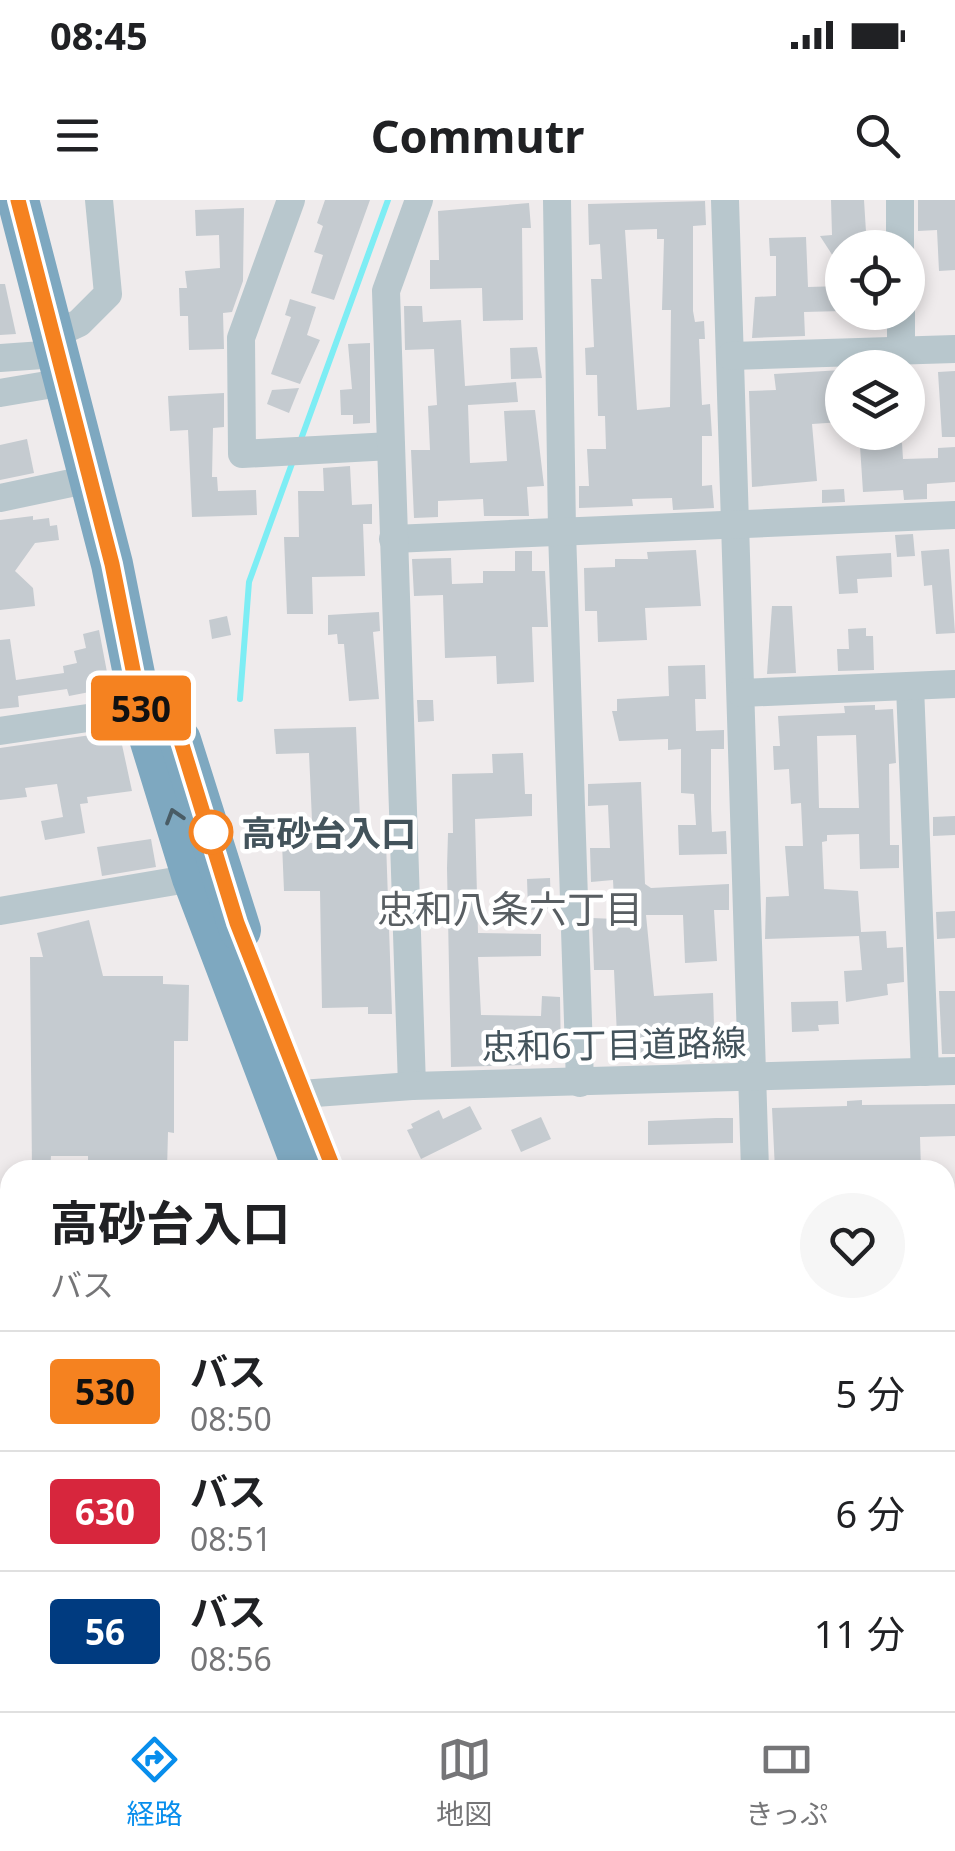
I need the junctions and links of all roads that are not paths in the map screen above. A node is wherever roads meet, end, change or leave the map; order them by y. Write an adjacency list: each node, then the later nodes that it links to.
1 (99, 200): 9 (street)
2 (291, 200): 16 (street)
3 (418, 200): 16 (street)
4 (557, 200): 21 (street)
5 (725, 200): 13 (street)
6 (900, 200): 8 (street)
7 (22, 208): 9 (highway)
8 (900, 230)
9 (63, 348): 14 (street); 15 (street); 17 (highway); 26 (highway)
10 (955, 349): 11 (street)
11 (925, 350)
12 (825, 353): 13 (street)
13 (731, 356): 20 (street)
14 (0, 358)
15 (0, 392)
16 (392, 446): 22 (street)
17 (90, 478): 18 (street); 26 (highway)
18 (0, 498)
19 (955, 515): 20 (street)
20 (735, 524): 21 (street); 25 (street)
21 (562, 531): 22 (street); 33 (street)
22 (393, 539): 34 (street)
23 (955, 684): 24 (street)
24 (910, 686): 25 (street); 31 (street)
25 (741, 694): 32 (street)
26 (155, 708): 27 (street); 28 (highway, one-way to 26); 35 (highway)
27 (0, 730)
28 (192, 878): 29 (street); 35 (highway)
29 (0, 911)
30 (955, 1071): 31 (street, 忠和6丁目道路線)
31 (925, 1072): 32 (street, 忠和6丁目道路線)
32 (752, 1080): 33 (street, 忠和6丁目道路線); 38 (street)
33 (580, 1083): 34 (street, 忠和6丁目道路線)
34 (412, 1086): 35 (street, 忠和6丁目道路線)
35 (289, 1099): 36 (highway); 37 (highway)
36 (302, 1160)
37 (328, 1160)
38 (755, 1160)

